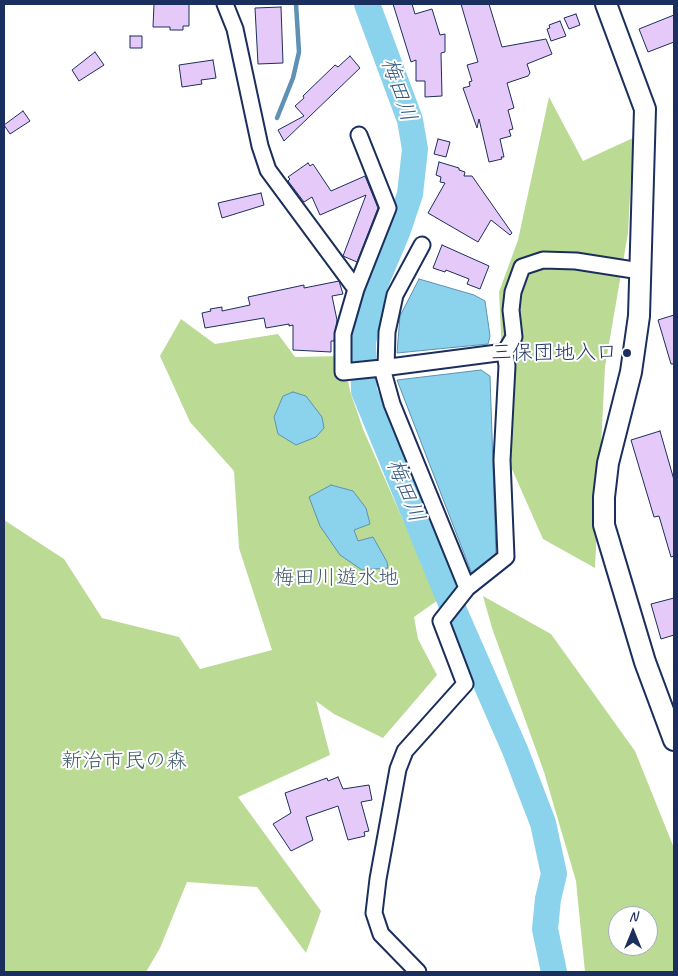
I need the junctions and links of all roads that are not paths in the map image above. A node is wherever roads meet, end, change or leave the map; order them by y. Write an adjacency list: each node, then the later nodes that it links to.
1 (225, 4): 6 (street)
2 (606, 4): 5 (street)
3 (359, 135): 6 (street)
4 (422, 245): 8 (street)
5 (640, 270): 7 (street); 10 (street)
6 (356, 289): 8 (street)
7 (505, 352): 8 (street); 9 (street)
8 (382, 369): 9 (street)
9 (466, 589): 11 (street)
10 (674, 740)
11 (418, 972)

